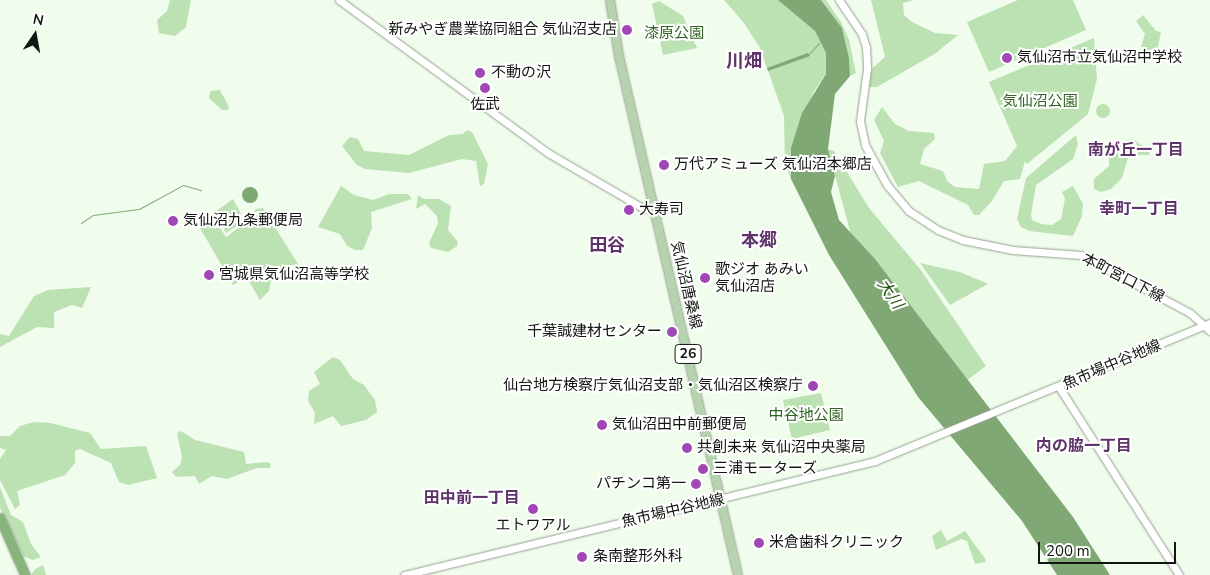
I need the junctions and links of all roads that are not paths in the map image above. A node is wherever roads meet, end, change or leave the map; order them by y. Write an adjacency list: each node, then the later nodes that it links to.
1 (339, 0): 4 (street)
2 (610, 0): 4 (main road, 気仙沼唐桑線 / 26)
3 (839, 0): 5 (street, 本町宮口下線)
4 (654, 209): 7 (main road, 気仙沼唐桑線 / 26)
5 (1208, 327): 6 (street, 魚市場中谷地線)
6 (1059, 387): 7 (street, 魚市場中谷地線); 12 (street)
7 (720, 500): 10 (street, 魚市場中谷地線); 11 (main road, 気仙沼唐桑線 / 26)
8 (0, 518): 9 (highway)
9 (25, 575)
10 (404, 575)
11 (738, 575)
12 (1179, 575)

